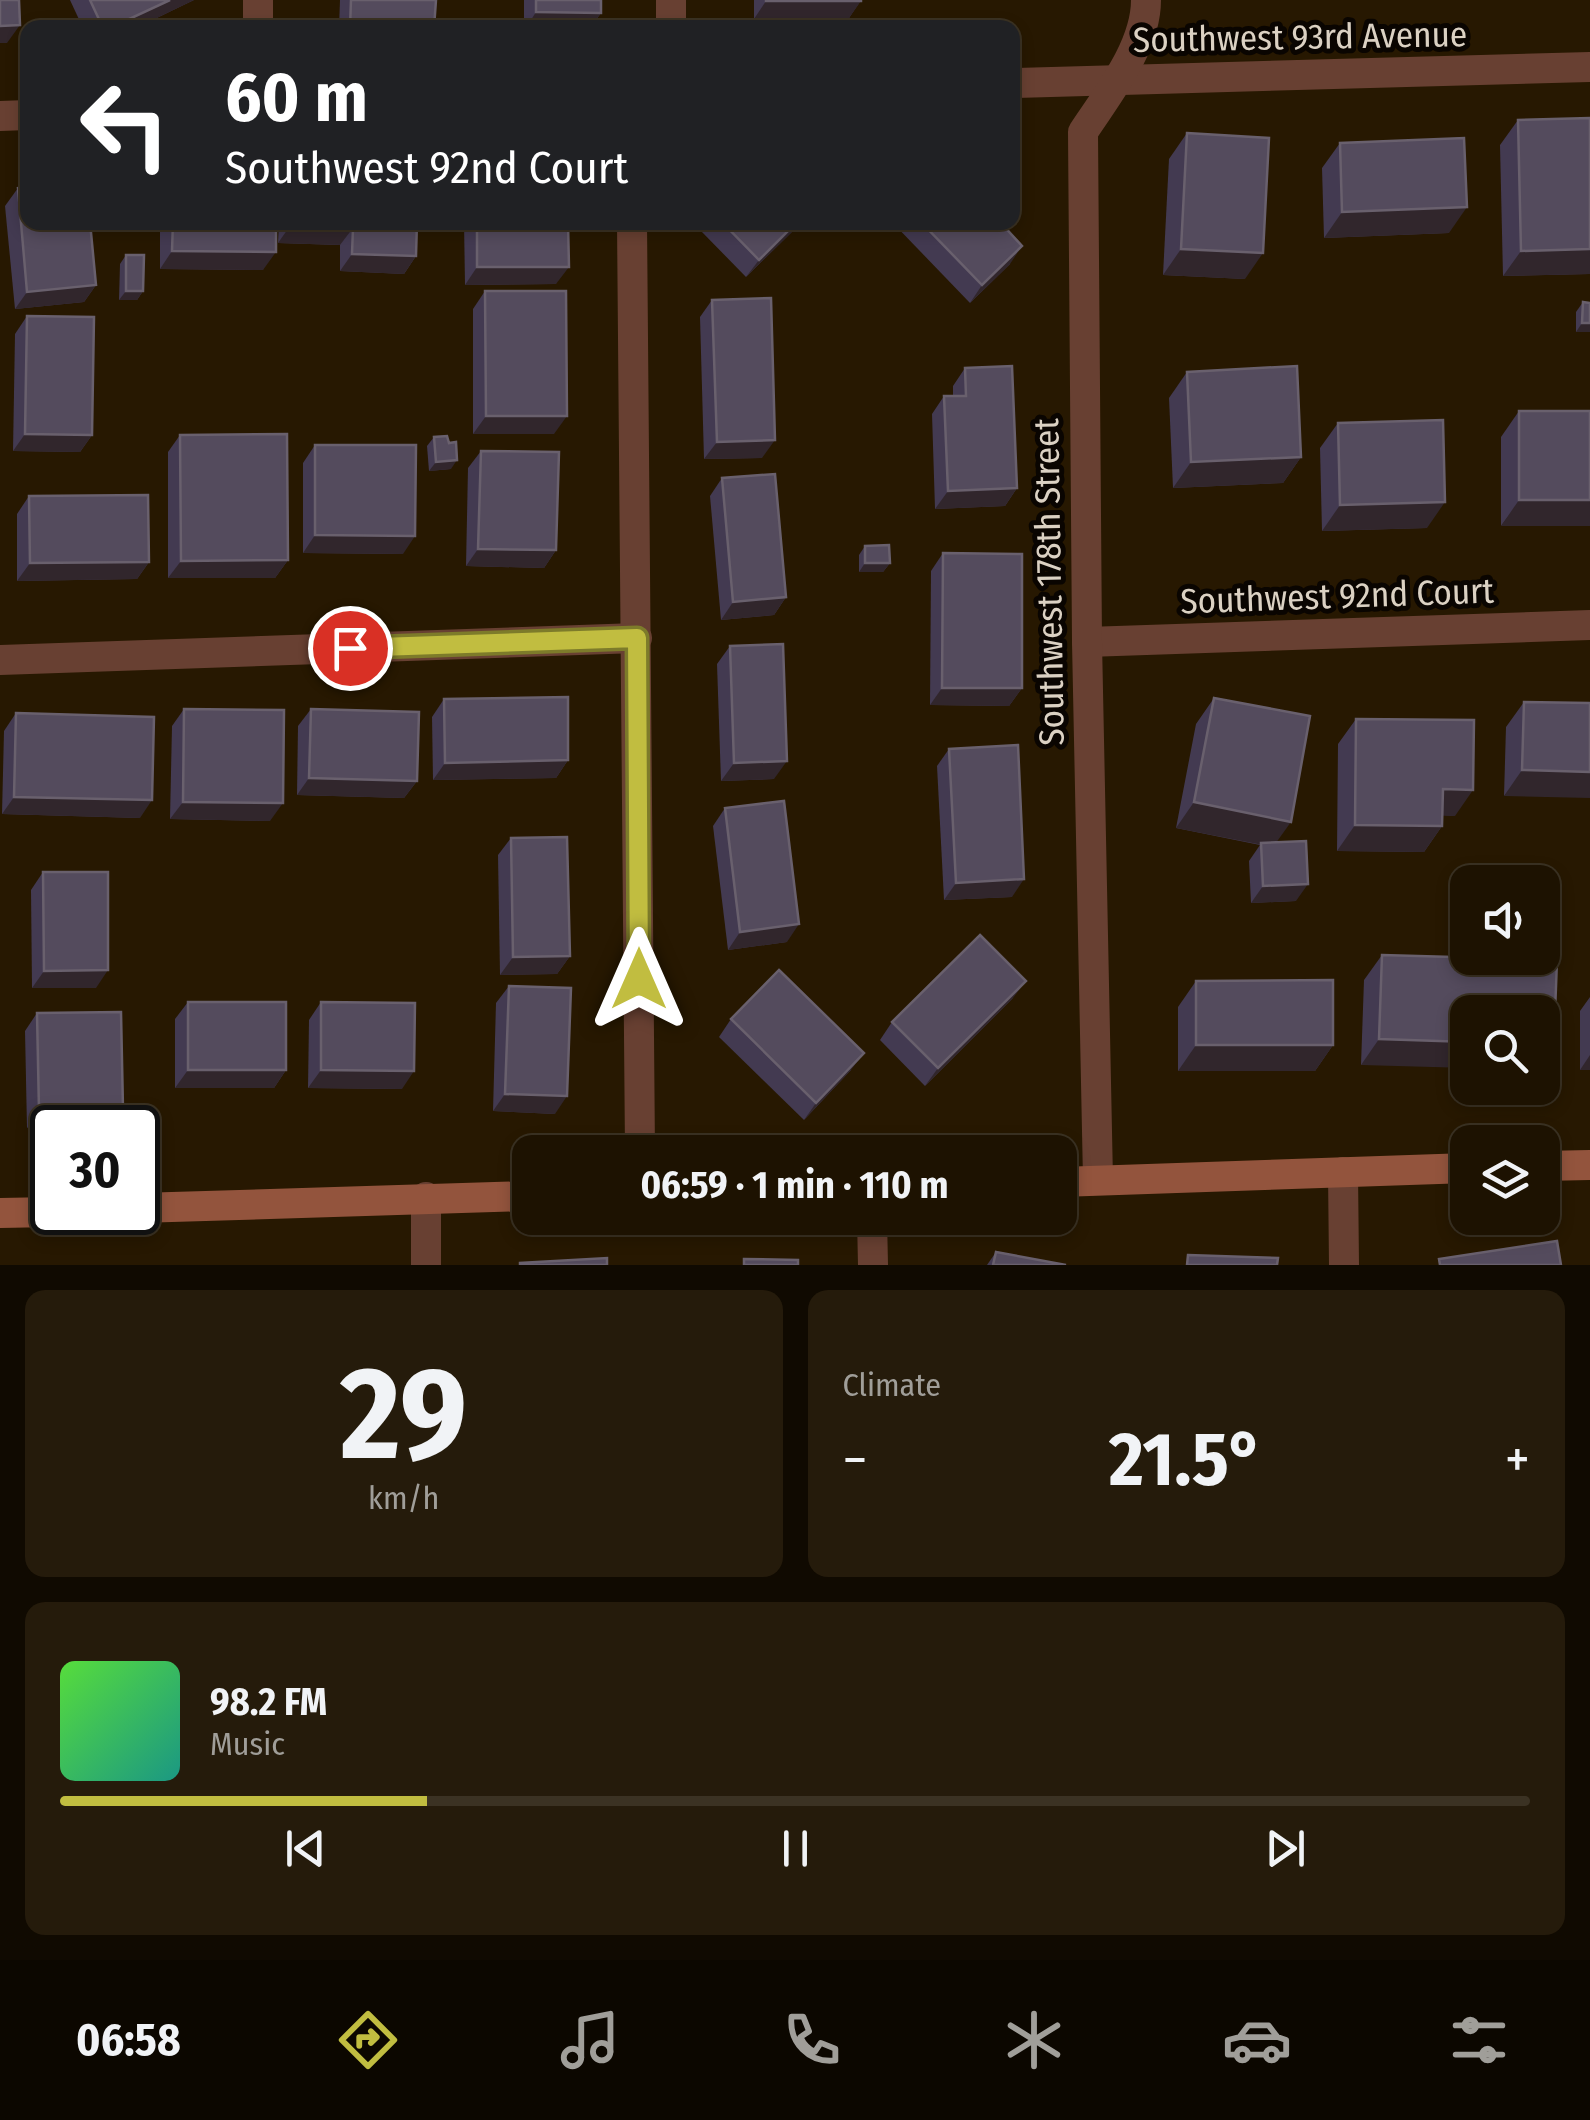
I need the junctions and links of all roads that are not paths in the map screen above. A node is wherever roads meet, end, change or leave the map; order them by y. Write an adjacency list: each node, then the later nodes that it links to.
1 (1146, 0): 3 (street, Southwest 178th Street)
2 (1590, 67): 3 (street, Southwest 93rd Avenue)
3 (1118, 80): 4 (street, Southwest 93rd Avenue); 8 (street, Southwest 178th Street)
4 (1020, 83)
5 (632, 230): 7 (street)
6 (1590, 625): 8 (street, Southwest 92nd Court)
7 (637, 638): 9 (street); 10 (street)
8 (1087, 642): 15 (street, Southwest 178th Street)
9 (0, 660)
10 (640, 1135)
11 (1590, 1165): 12 (street)
12 (1560, 1166)
13 (1450, 1169): 14 (street)
14 (1343, 1172): 15 (street); 25 (street)
15 (1098, 1180): 16 (street)
16 (1077, 1181)
17 (512, 1196): 18 (street)
18 (426, 1197): 19 (street); 23 (street)
19 (160, 1207)
20 (30, 1213): 21 (street)
21 (0, 1214)
22 (872, 1235): 24 (street)
23 (426, 1265)
24 (873, 1265)
25 (1344, 1265)

